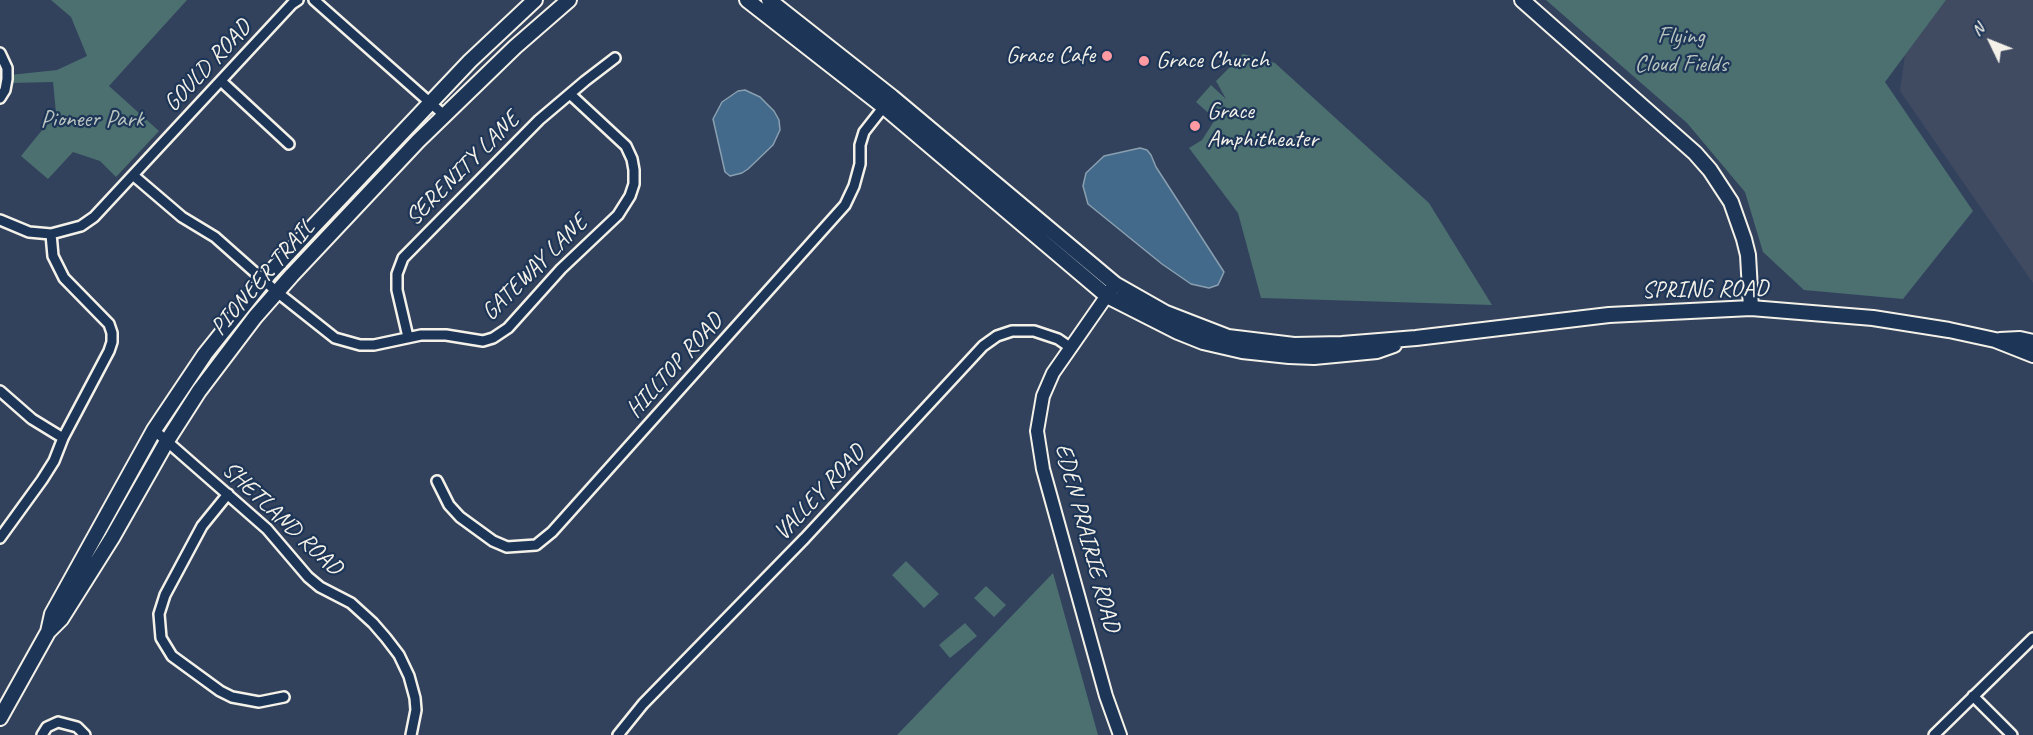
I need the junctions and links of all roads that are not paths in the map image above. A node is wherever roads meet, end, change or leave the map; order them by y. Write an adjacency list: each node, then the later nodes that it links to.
1 (298, 0): 10 (street, GOULD ROAD)
2 (315, 0): 13 (street)
3 (535, 0): 13 (main road, PIONEER TRAIL)
4 (569, 0): 15 (main road, PIONEER TRAIL)
5 (747, 0): 14 (main road)
6 (769, 0): 14 (main road)
7 (1522, 0): 24 (main road)
8 (0, 53): 12 (street)
9 (615, 58): 11 (street, SERENITY LANE)
10 (221, 81): 16 (street); 17 (street, GOULD ROAD)
11 (570, 94): 25 (street, SERENITY LANE); 25 (street, GATEWAY LANE)
12 (0, 98)
13 (430, 102): 15 (street); 20 (main road, PIONEER TRAIL)
14 (888, 102): 21 (main road); 23 (main road); 35 (street, HILLTOP ROAD)
15 (444, 115): 22 (main road, PIONEER TRAIL)
16 (289, 144)
17 (134, 176): 19 (street, GOULD ROAD); 20 (street, GATEWAY LANE)
18 (0, 220): 19 (street, GOULD ROAD)
19 (51, 234): 33 (street)
20 (264, 280): 22 (street, GATEWAY LANE); 32 (main road, PIONEER TRAIL)
21 (1115, 284): 23 (street, EDEN PRAIRIE ROAD); 26 (main road, SPRING ROAD)
22 (277, 292): 25 (street, GATEWAY LANE); 34 (main road, PIONEER TRAIL)
23 (1107, 296): 26 (main road, SPRING ROAD); 29 (street, EDEN PRAIRIE ROAD)
24 (1751, 308): 26 (main road, SPRING ROAD); 27 (main road, SPRING ROAD)
25 (408, 337)
26 (1416, 338)
27 (1995, 340): 28 (main road, SPRING ROAD); 30 (main road, SPRING ROAD)
28 (2033, 342)
29 (1071, 348): 46 (street, VALLEY ROAD); 47 (street, EDEN PRAIRIE ROAD)
30 (2033, 355)
31 (0, 391): 33 (street)
32 (154, 430): 34 (street, SHETLAND ROAD); 38 (main road, PIONEER TRAIL)
33 (63, 438): 37 (street)
34 (167, 441): 36 (street, SHETLAND ROAD); 38 (main road, PIONEER TRAIL)
35 (436, 481)
36 (228, 494): 41 (street); 45 (street, SHETLAND ROAD)
37 (0, 538)
38 (48, 632): 42 (main road, PIONEER TRAIL)
39 (2033, 638): 40 (street)
40 (1973, 696): 48 (street); 49 (street)
41 (285, 697)
42 (0, 718)
43 (42, 735): 44 (street)
44 (85, 735)
45 (411, 735)
46 (618, 735)
47 (1120, 735)
48 (1934, 735)
49 (2012, 735)

